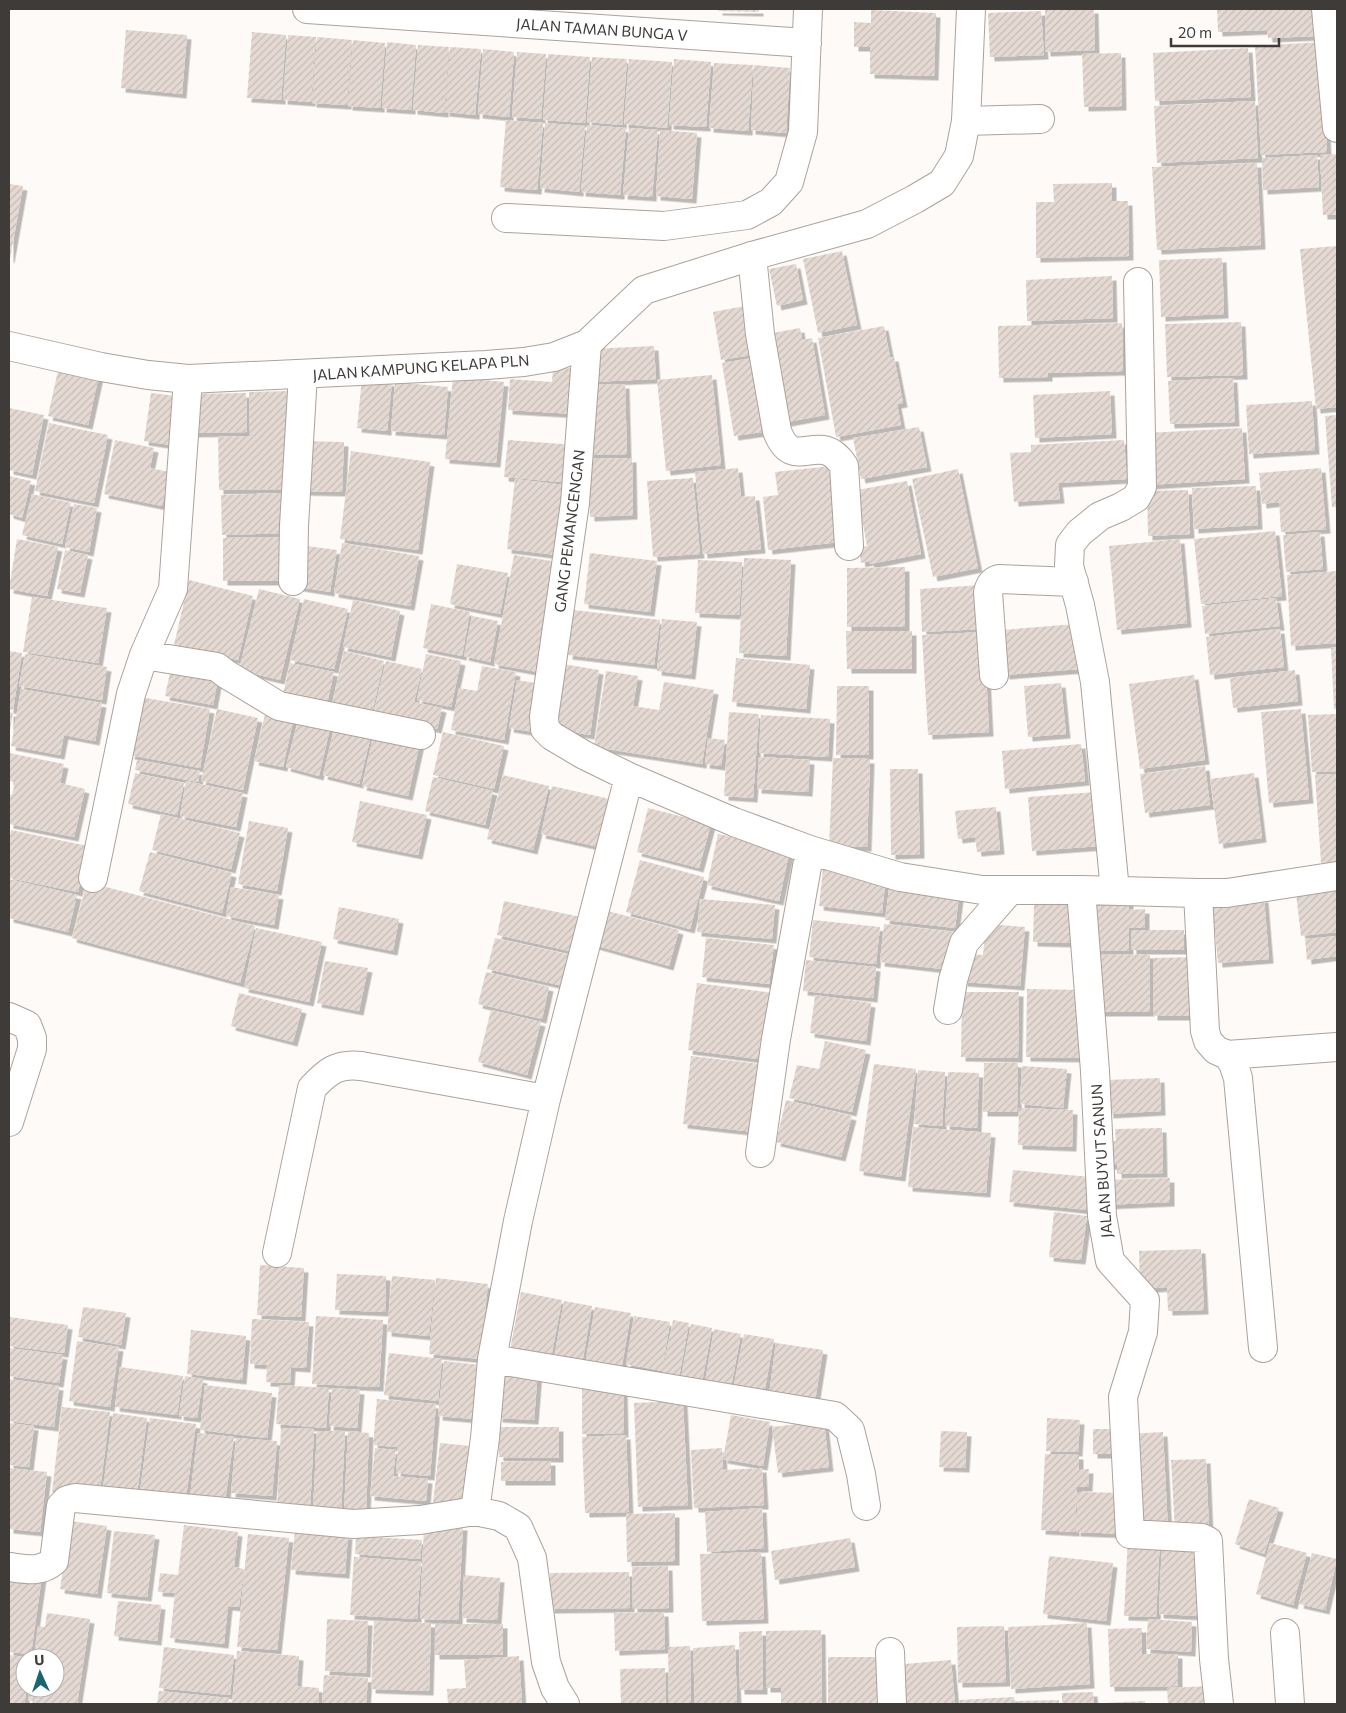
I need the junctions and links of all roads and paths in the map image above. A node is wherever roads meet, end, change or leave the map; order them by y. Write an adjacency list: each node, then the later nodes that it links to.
1 (308, 9): 5 (street, JALAN TAMAN BUNGA V)
2 (808, 9): 5 (street)
3 (971, 9): 7 (street, JALAN KAMPUNG KELAPA PLN)
4 (1326, 9): 8 (street)
5 (807, 43): 9 (street)
6 (1040, 119): 7 (street)
7 (966, 121): 10 (street, JALAN KAMPUNG KELAPA PLN)
8 (1337, 128)
9 (506, 218)
10 (752, 256): 12 (street, JALAN KAMPUNG KELAPA PLN); 16 (street)
11 (1138, 282): 18 (street)
12 (586, 344): 14 (street, JALAN KAMPUNG KELAPA PLN); 22 (street, GANG PEMANCENGAN)
13 (9, 346): 15 (street, JALAN KAMPUNG KELAPA PLN)
14 (303, 374): 15 (street, JALAN KAMPUNG KELAPA PLN); 17 (street)
15 (188, 379): 19 (street)
16 (849, 546)
17 (293, 581)
18 (1074, 582): 20 (street); 28 (street)
19 (144, 655): 21 (street); 25 (street)
20 (994, 675)
21 (421, 735)
22 (629, 777): 23 (street); 34 (street)
23 (810, 850): 26 (street); 36 (street)
24 (1337, 876): 29 (street)
25 (93, 878)
26 (1010, 890): 27 (street); 30 (street)
27 (1082, 890): 28 (street); 47 (street, JALAN BUYUT SANUN)
28 (1115, 891): 29 (street)
29 (1198, 893): 33 (street)
30 (948, 1010)
31 (9, 1017): 35 (street)
32 (1337, 1048): 33 (street)
33 (1227, 1055): 38 (street)
34 (546, 1099): 37 (street); 39 (street)
35 (9, 1122)
36 (760, 1153)
37 (276, 1253)
38 (1263, 1348)
39 (492, 1359): 40 (street); 41 (street)
40 (866, 1506)
41 (475, 1511): 42 (street); 45 (street)
42 (9, 1567)
43 (1285, 1633): 48 (street)
44 (890, 1652): 46 (street)
45 (564, 1704)
46 (892, 1704)
47 (1219, 1704)
48 (1290, 1704)

